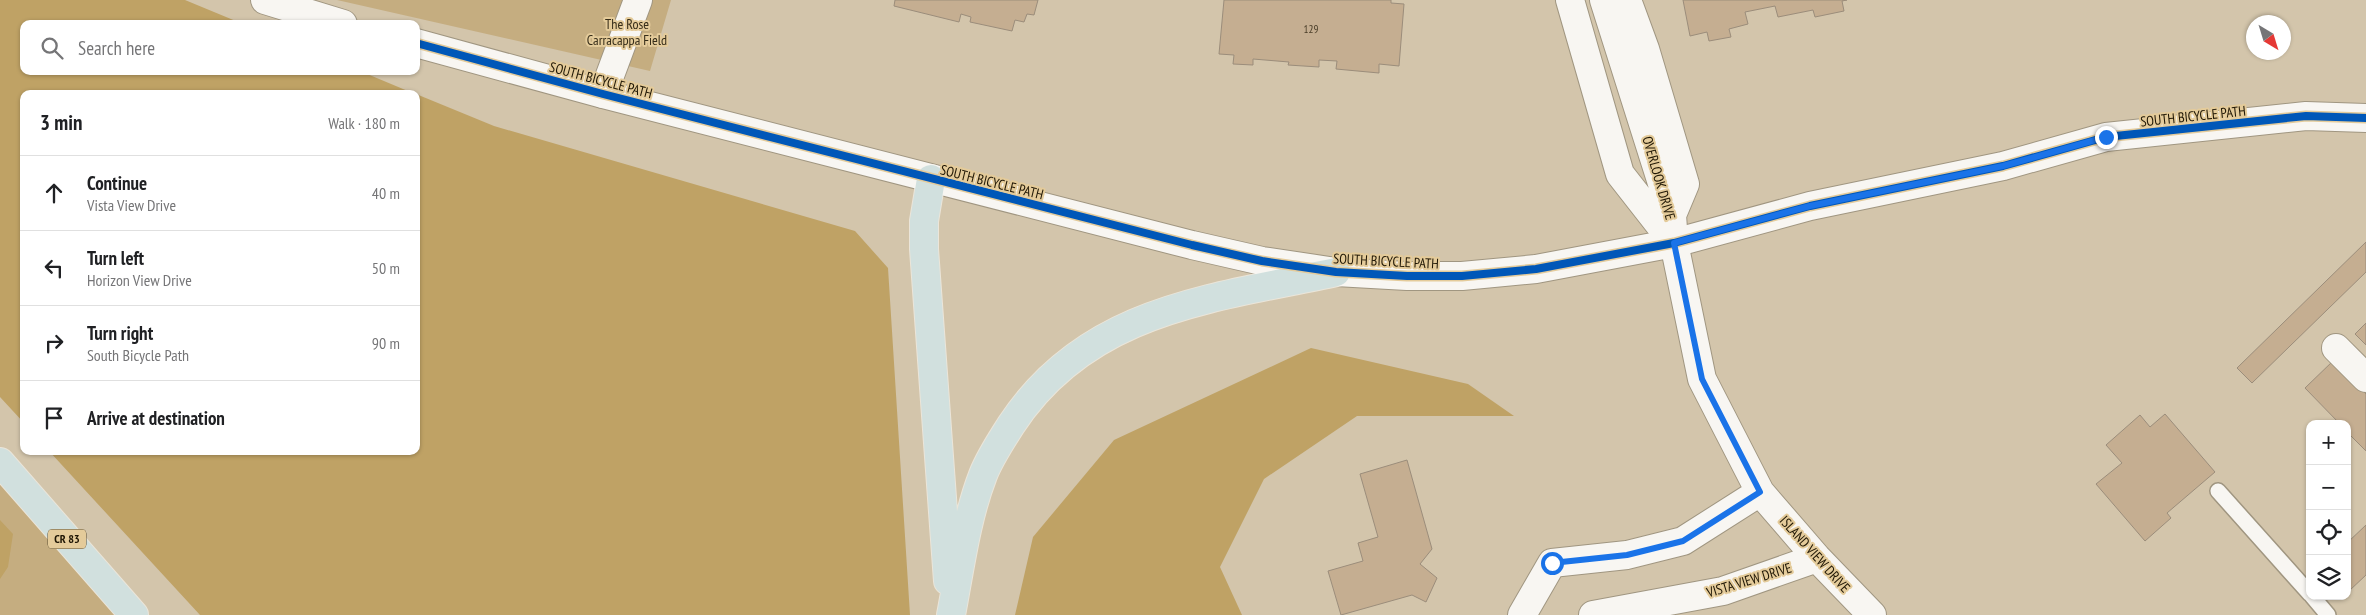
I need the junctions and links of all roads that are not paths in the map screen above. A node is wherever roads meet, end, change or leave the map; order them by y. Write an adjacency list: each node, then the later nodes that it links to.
1 (264, 0): 6 (street)
2 (638, 0): 8 (street)
3 (1570, 0): 12 (street, OVERLOOK DRIVE)
4 (1604, 0): 11 (street, OVERLOOK DRIVE)
5 (1627, 0): 11 (street, OVERLOOK DRIVE)
6 (331, 20)
7 (420, 45): 8 (street, SOUTH BICYCLE PATH)
8 (603, 94): 10 (street, SOUTH BICYCLE PATH)
9 (2366, 118): 12 (street, SOUTH BICYCLE PATH)
10 (931, 179): 13 (street, SOUTH BICYCLE PATH); 23 (highway)
11 (1672, 215): 12 (street, OVERLOOK DRIVE)
12 (1674, 243): 13 (street, SOUTH BICYCLE PATH); 18 (street, ISLAND VIEW DRIVE)
13 (1336, 272): 23 (highway)
14 (2336, 348): 15 (street)
15 (2366, 378)
16 (0, 462): 22 (highway, CR 83)
17 (2218, 491): 20 (lane)
18 (1760, 492): 19 (street, ISLAND VIEW DRIVE); 24 (street)
19 (1817, 558): 25 (street, VISTA VIEW DRIVE); 26 (street, ISLAND VIEW DRIVE)
20 (2306, 589)
21 (2315, 600): 27 (lane)
22 (134, 615)
23 (951, 615)
24 (1522, 615)
25 (1593, 615)
26 (1872, 615)
27 (2328, 615)

